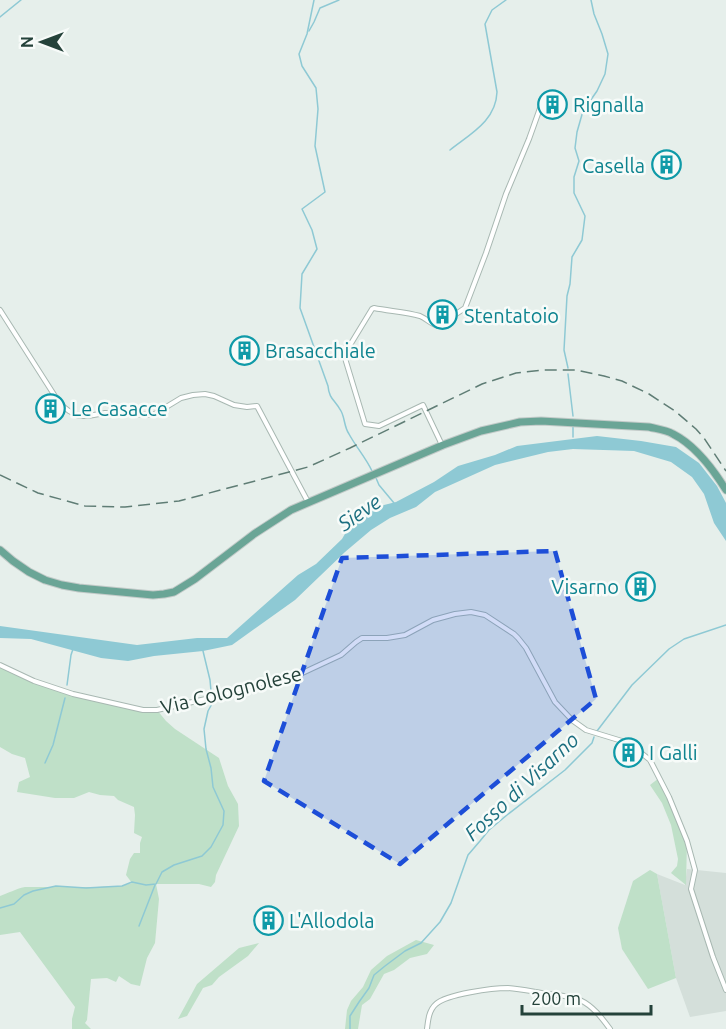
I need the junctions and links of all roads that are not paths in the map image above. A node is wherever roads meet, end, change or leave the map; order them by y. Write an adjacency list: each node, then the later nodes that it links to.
1 (544, 97): 3 (street)
2 (0, 310): 5 (street)
3 (442, 445): 4 (main road); 5 (main road)
4 (726, 490)
5 (308, 502): 6 (main road)
6 (0, 550)
7 (0, 665): 8 (street, Via Colognolese)
8 (726, 990)
9 (427, 1029): 10 (street)
10 (610, 1029)

